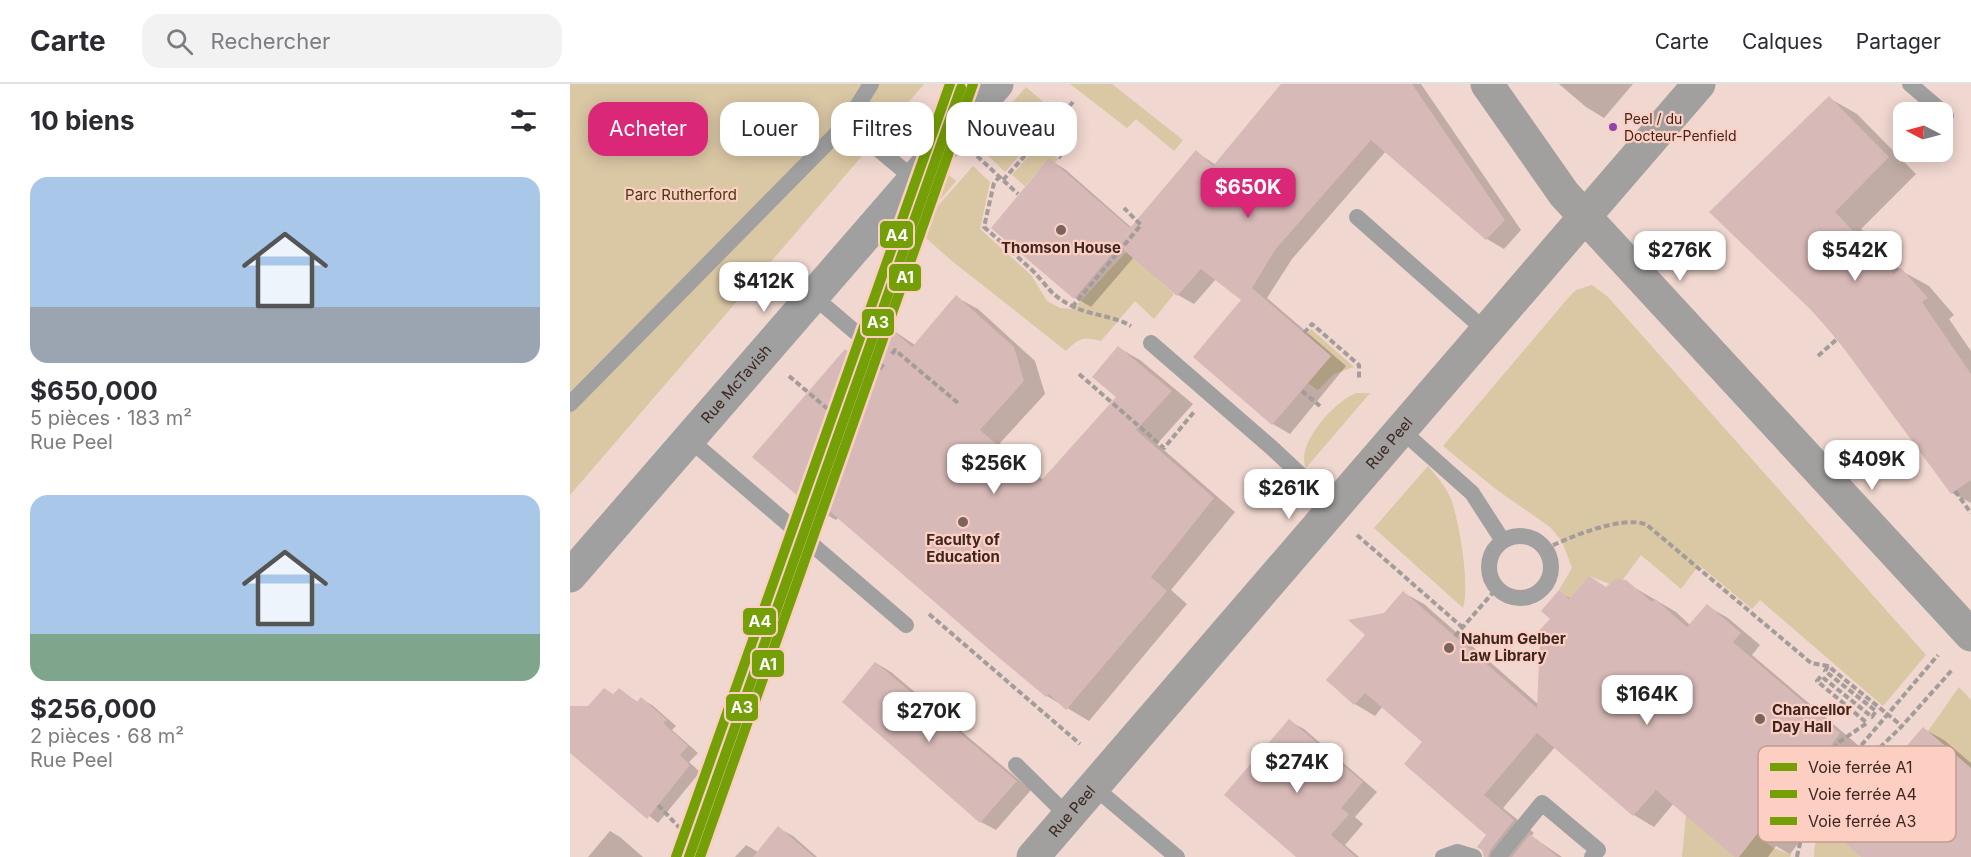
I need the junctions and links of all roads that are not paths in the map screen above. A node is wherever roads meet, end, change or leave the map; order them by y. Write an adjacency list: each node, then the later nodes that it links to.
1 (871, 84): 6 (lane)
2 (997, 84): 10 (street, Rue McTavish)
3 (1487, 84): 12 (street)
4 (1699, 84): 12 (street, Rue Peel)
5 (1910, 84): 7 (lane)
6 (860, 102)
7 (1927, 102)
8 (831, 140): 17 (lane)
9 (887, 156): 10 (lane)
10 (914, 179): 13 (street, Rue McTavish)
11 (1357, 217): 14 (lane)
12 (1585, 218): 14 (street, Rue Peel); 24 (street)
13 (813, 296): 15 (lane); 19 (street, Rue McTavish)
14 (1486, 331): 18 (street, Rue Peel)
15 (867, 342)
16 (1151, 343): 20 (lane)
17 (570, 404)
18 (1400, 429): 20 (street, Rue Peel); 21 (lane)
19 (689, 439): 22 (street, Rue McTavish); 23 (lane)
20 (1334, 506): 26 (street, Rue Peel)
21 (1503, 541): 21 (lane)
22 (570, 576)
23 (906, 625)
24 (1971, 635)
25 (1016, 765): 27 (lane)
26 (1094, 787): 27 (street, Rue Peel); 29 (lane)
27 (1068, 816): 28 (street, Rue Peel)
28 (1033, 857)
29 (1177, 857)
30 (1443, 857): 31 (lane)
31 (1474, 857)
32 (1497, 857): 33 (lane)
33 (1592, 857)

